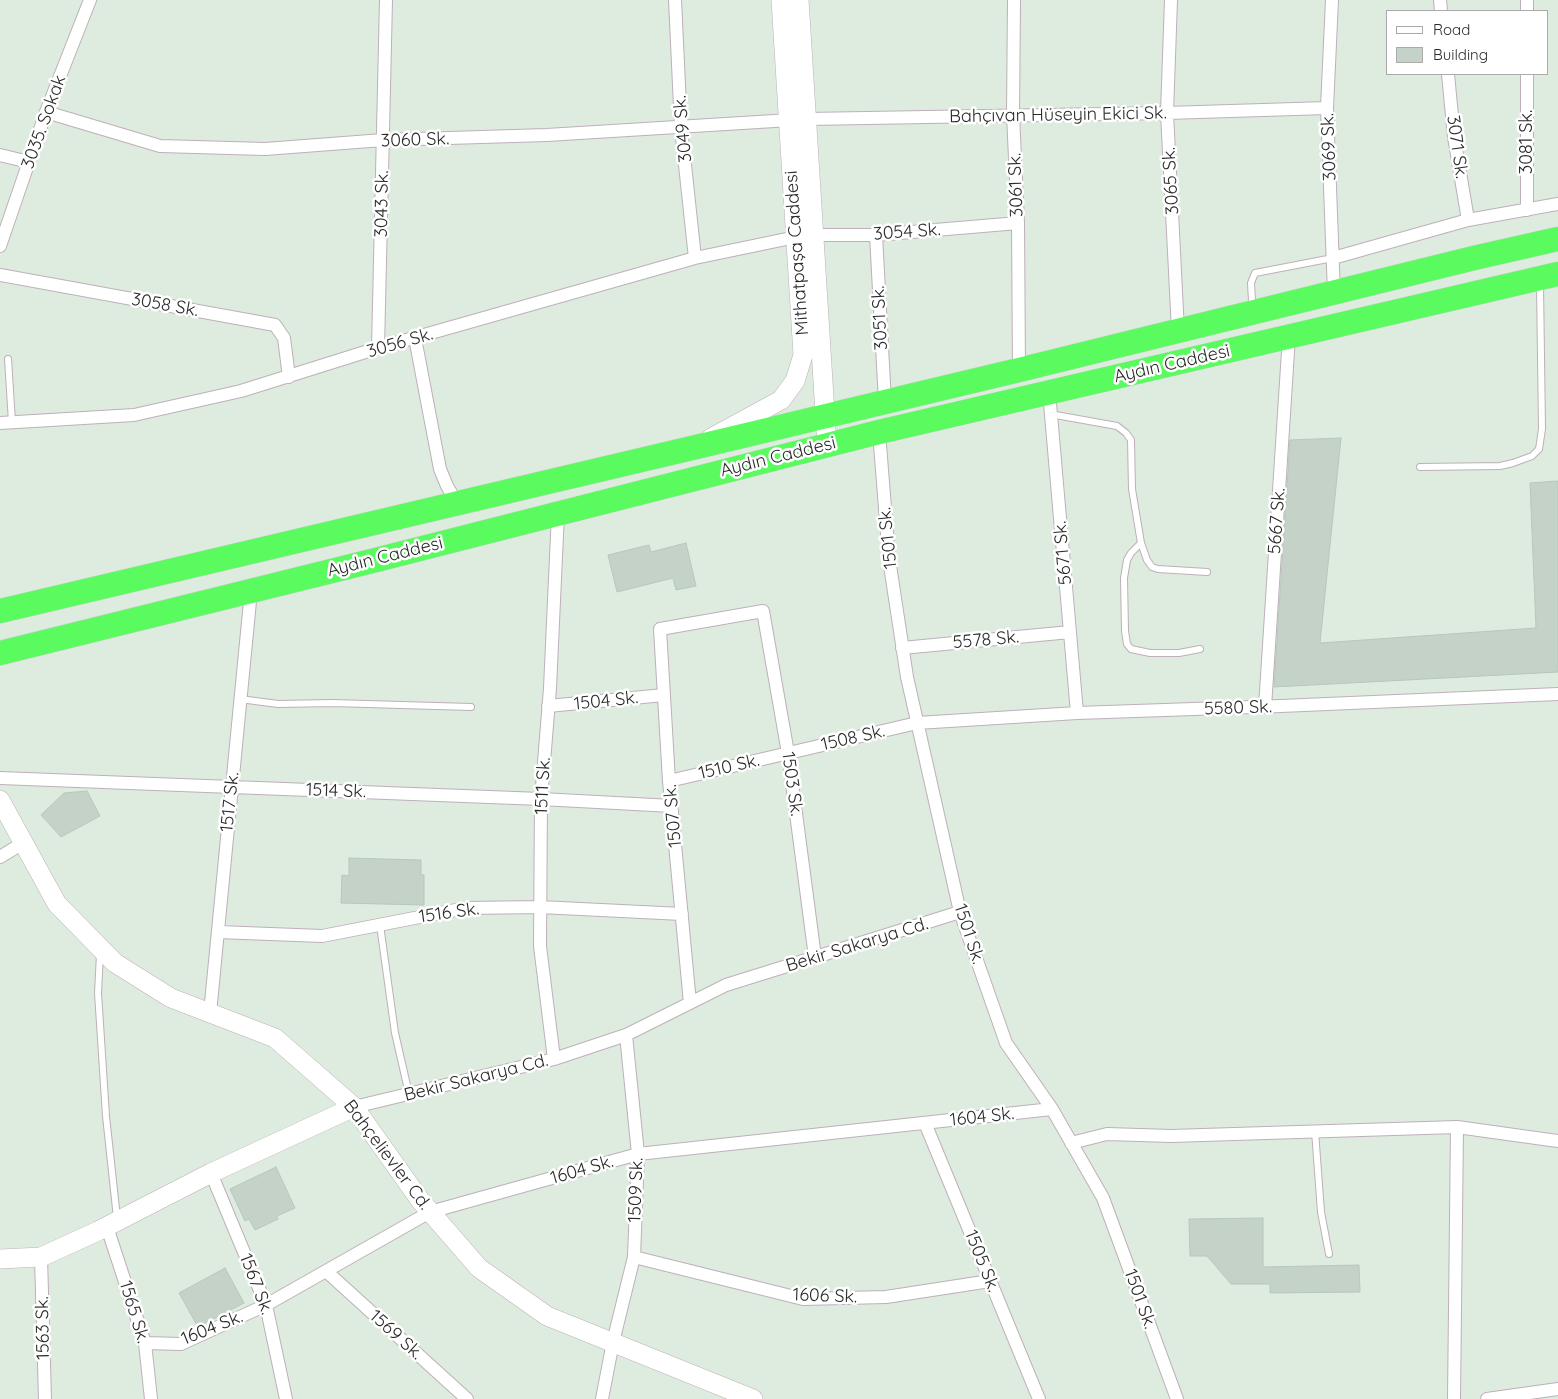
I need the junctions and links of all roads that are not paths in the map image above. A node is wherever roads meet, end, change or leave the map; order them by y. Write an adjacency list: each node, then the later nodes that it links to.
1 (90, 0): 12 (street, 3035. Sokak)
2 (386, 0): 17 (street, 3043 Sk.)
3 (674, 0): 16 (street, 3049 Sk.)
4 (781, 0): 15 (street, Mithatpaşa Caddesi)
5 (799, 0): 15 (street, Mithatpaşa Caddesi)
6 (1014, 0): 14 (street, 3061 Sk.)
7 (1171, 0): 13 (street, 3065 Sk.)
8 (1332, 0): 11 (street, 3069 Sk.)
9 (1448, 75): 22 (street, 3071 Sk.)
10 (1527, 75): 21 (street, 3081 Sk.)
11 (1327, 108): 13 (street, Bahçıvan Hüseyin Ekici Sk.); 29 (street, 3069 Sk.)
12 (46, 112): 17 (street, 3060 Sk.); 19 (street, 3035. Sokak)
13 (1167, 113): 14 (street, Bahçıvan Hüseyin Ekici Sk.); 34 (street, 3065 Sk.)
14 (1013, 115): 15 (street, Bahçıvan Hüseyin Ekici Sk.); 23 (street, 3061 Sk.)
15 (798, 120): 16 (street, 3060 Sk.); 25 (street, Mithatpaşa Caddesi)
16 (681, 128): 17 (street, 3060 Sk.); 28 (street, 3049 Sk.)
17 (383, 140): 37 (street, 3043 Sk.)
18 (0, 155): 19 (street)
19 (29, 162): 27 (street, 3035. Sokak)
20 (1558, 204): 21 (street)
21 (1527, 210): 22 (street)
22 (1468, 220): 29 (street)
23 (1018, 223): 24 (street, 3054 Sk.); 39 (street, 3061 Sk.)
24 (876, 235): 25 (street, 3054 Sk.); 41 (street, 3051 Sk.)
25 (805, 236): 28 (street, 3056 Sk.); 43 (street, Mithatpaşa Caddesi); 47 (street, Mithatpaşa Caddesi)
26 (1558, 239): 32 (highway, Aydın Caddesi)
27 (0, 246)
28 (695, 258): 36 (street, 3056 Sk.)
29 (1333, 258): 32 (street, 3069 Sk.); 33 (lane)
30 (0, 274): 40 (street, 3058 Sk.)
31 (1549, 276): 35 (highway, Aydın Caddesi); 48 (lane)
32 (1334, 293): 33 (highway, Aydın Caddesi)
33 (1256, 312): 34 (highway, Aydın Caddesi)
34 (1178, 331): 39 (highway, Aydın Caddesi)
35 (1289, 336): 42 (highway, Aydın Caddesi); 65 (street, 5667 Sk.)
36 (414, 338): 37 (street, 3056 Sk.); 49 (street)
37 (378, 348): 40 (street, 3056 Sk.)
38 (8, 359): 44 (lane)
39 (1019, 370): 41 (highway, Aydın Caddesi)
40 (289, 377): 44 (street, 3056 Sk.)
41 (885, 402): 43 (highway, Aydın Caddesi)
42 (1049, 403): 45 (highway, Aydın Caddesi); 51 (lane); 56 (street, 5671 Sk.)
43 (826, 416): 46 (street, Mithatpaşa Caddesi); 47 (highway, Aydın Caddesi)
44 (6, 422)
45 (879, 432): 46 (highway, Aydın Caddesi); 57 (street, 1501 Sk.)
46 (827, 444): 50 (highway, Aydın Caddesi)
47 (692, 448): 49 (highway, Aydın Caddesi)
48 (1420, 468)
49 (458, 503): 54 (highway, Aydın Caddesi)
50 (558, 513): 53 (highway, Aydın Caddesi); 63 (street, 1511 Sk.)
51 (1141, 543): 52 (lane); 58 (lane)
52 (1207, 572)
53 (251, 591): 59 (highway, Aydın Caddesi); 62 (street, 1517 Sk.)
54 (0, 611)
55 (660, 629): 61 (street, 1507 Sk.); 68 (street, 1503 Sk.)
56 (1070, 632): 57 (street, 5578 Sk.); 66 (street, 5671 Sk.)
57 (902, 648): 67 (street, 1501 Sk.)
58 (1200, 649)
59 (0, 653)
60 (1558, 694): 65 (street, 5580 Sk.)
61 (664, 695): 63 (street, 1504 Sk.); 70 (street, 1507 Sk.)
62 (240, 699): 64 (lane); 71 (street, 1517 Sk.)
63 (548, 706): 72 (street, 1511 Sk.)
64 (471, 707)
65 (1265, 707): 66 (street, 5580 Sk.)
66 (1077, 713): 67 (street, 5580 Sk.)
67 (917, 723): 68 (street, 1508 Sk.); 78 (street, 1501 Sk.)
68 (788, 753): 70 (street, 1510 Sk.); 83 (street, 1503 Sk.)
69 (0, 778): 71 (street, 1514 Sk.)
70 (669, 781): 74 (street, 1507 Sk.)
71 (231, 786): 72 (street, 1514 Sk.); 81 (street, 1517 Sk.)
72 (541, 799): 74 (street, 1514 Sk.); 77 (street, 1511 Sk.)
73 (0, 800): 75 (street, Bahçelievler Cd.)
74 (672, 806): 79 (street, 1507 Sk.)
75 (23, 843): 76 (street); 82 (street, Bahçelievler Cd.)
76 (0, 857)
77 (540, 907): 79 (street, 1516 Sk.); 80 (street, 1516 Sk.); 87 (street, 1511 Sk.)
78 (960, 912): 83 (street, Bekir Sakarya Cd.); 90 (street, 1501 Sk.)
79 (682, 914): 84 (street, 1507 Sk.)
80 (380, 925): 81 (street, 1516 Sk.); 88 (lane)
81 (218, 932): 85 (street, 1517 Sk.)
82 (100, 947): 85 (street, Bahçelievler Cd.); 99 (lane)
83 (816, 958): 84 (street, Bekir Sakarya Cd.)
84 (690, 1003): 86 (street, Bekir Sakarya Cd.)
85 (210, 1013): 89 (street, Bahçelievler Cd.)
86 (626, 1035): 87 (street, Bekir Sakarya Cd.); 96 (street, 1509 Sk.)
87 (554, 1059): 88 (street, Bekir Sakarya Cd.)
88 (409, 1094): 89 (street, Bekir Sakarya Cd.)
89 (354, 1107): 97 (street, Bekir Sakarya Cd.); 98 (street, Bahçelievler Cd.)
90 (1052, 1109): 91 (street, 1604 Sk.); 95 (street, 1501 Sk.)
91 (925, 1123): 96 (street, 1604 Sk.); 105 (street, 1505 Sk.)
92 (1457, 1127): 93 (street); 94 (street); 118 (street)
93 (1315, 1131): 95 (street); 100 (lane)
94 (1558, 1141)
95 (1071, 1143): 117 (street, 1501 Sk.)
96 (638, 1154): 98 (street, 1604 Sk.); 102 (street, 1509 Sk.)
97 (211, 1173): 99 (street, Bekir Sakarya Cd.); 106 (street, 1567 Sk.)
98 (430, 1212): 104 (street, 1604 Sk.); 107 (street, Bahçelievler Cd.)
99 (112, 1224): 101 (street, Bekir Sakarya Cd.); 108 (street, 1565 Sk.)
100 (1329, 1254)
101 (42, 1257): 103 (street, Bekir Sakarya Cd.); 110 (street, 1563 Sk.)
102 (634, 1257): 105 (street, 1606 Sk.); 107 (street, 1509 Sk.)
103 (0, 1259)
104 (326, 1271): 106 (street, 1604 Sk.); 113 (street, 1569 Sk.)
105 (990, 1281): 116 (street, 1505 Sk.)
106 (266, 1305): 108 (street, 1604 Sk.); 112 (street, 1567 Sk.)
107 (613, 1342): 114 (street, 1509 Sk.); 115 (street, Bahçelievler Cd.)
108 (145, 1343): 111 (street, 1565 Sk.)
109 (1558, 1389): 119 (street)
110 (45, 1399)
111 (151, 1399)
112 (286, 1399)
113 (467, 1399)
114 (602, 1399)
115 (753, 1399)
116 (1039, 1399)
117 (1177, 1399)
118 (1454, 1399)
119 (1487, 1399)

